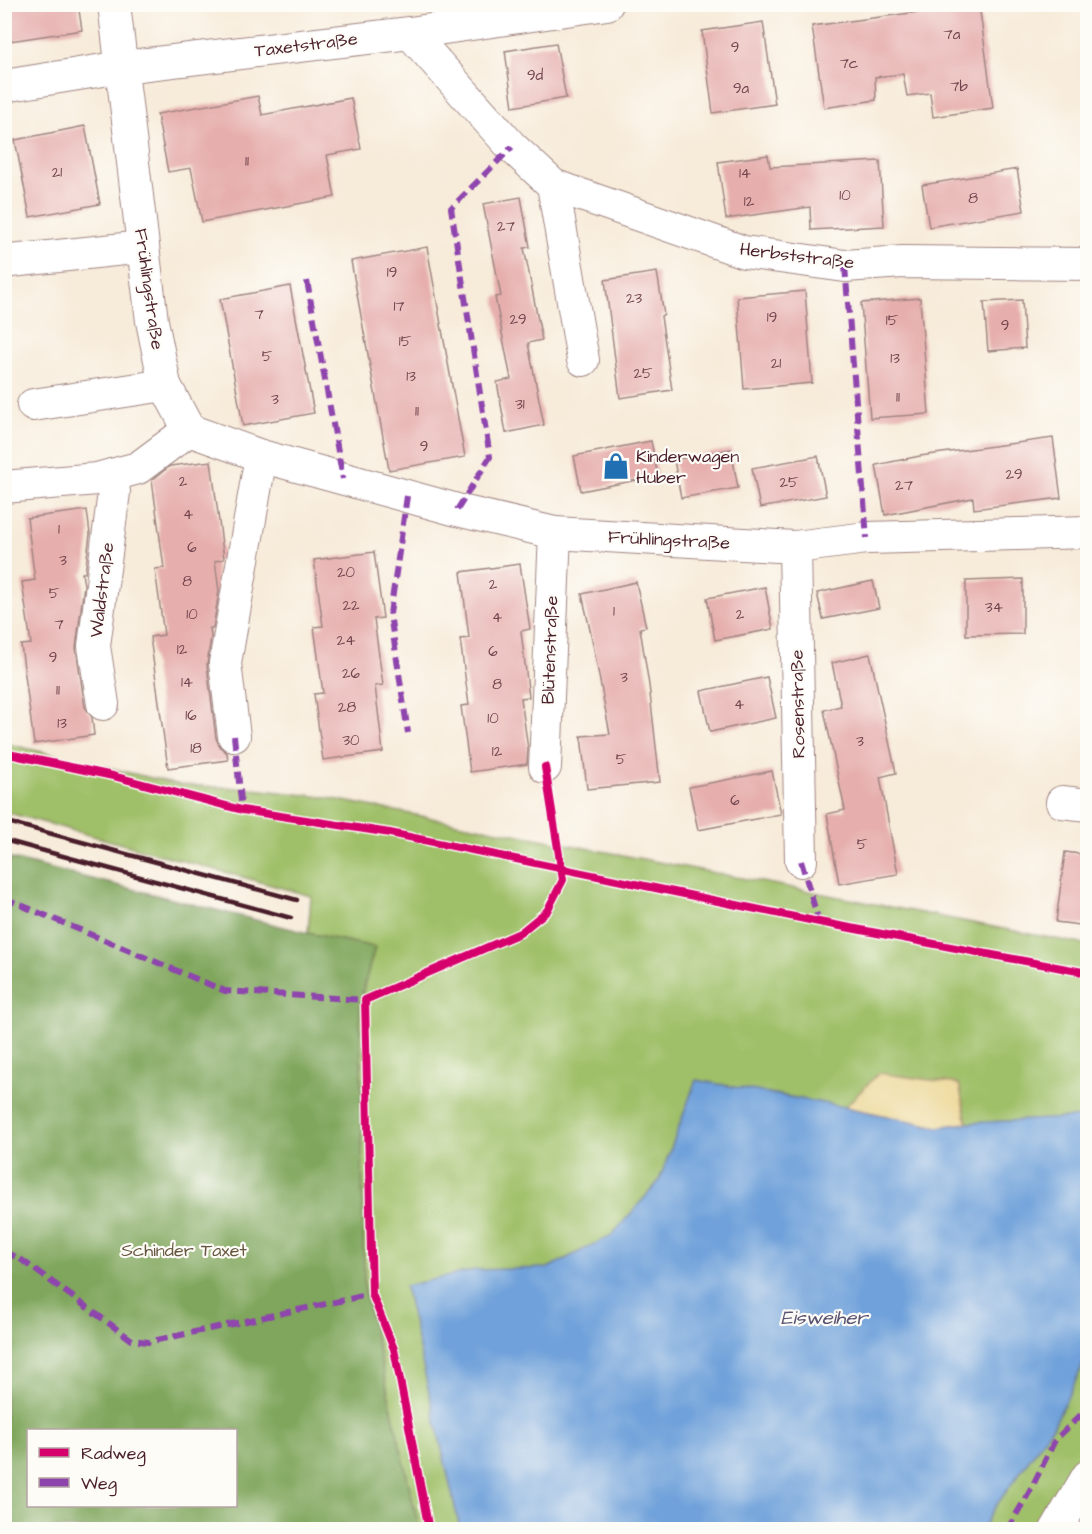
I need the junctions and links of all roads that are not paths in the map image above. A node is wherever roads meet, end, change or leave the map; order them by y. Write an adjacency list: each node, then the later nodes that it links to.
1 (114, 4): 4 (street, Frühlingstraße)
2 (607, 4): 3 (street, Taxetstraße)
3 (410, 33): 4 (street, Taxetstraße); 6 (street, Herbststraße)
4 (122, 67): 5 (street, Taxetstraße); 7 (street, Frühlingstraße)
5 (4, 86)
6 (554, 185): 9 (street, Herbststraße); 10 (street)
7 (143, 248): 8 (street); 11 (street, Frühlingstraße)
8 (11, 261)
9 (1088, 264)
10 (583, 360)
11 (165, 385): 12 (street); 13 (street, Frühlingstraße)
12 (33, 405)
13 (189, 430): 14 (street, Frühlingstraße); 15 (street)
14 (261, 456): 18 (street, Frühlingstraße); 21 (street)
15 (112, 476): 16 (street); 20 (street, Waldstraße)
16 (4, 487)
17 (1088, 532): 19 (street, Frühlingstraße)
18 (555, 533): 19 (street, Frühlingstraße); 22 (street, Blütenstraße)
19 (795, 547): 23 (street, Rosenstraße)
20 (103, 704)
21 (234, 736)
22 (545, 767)
23 (801, 861)
24 (1088, 1476): 25 (street)
25 (1056, 1530)

